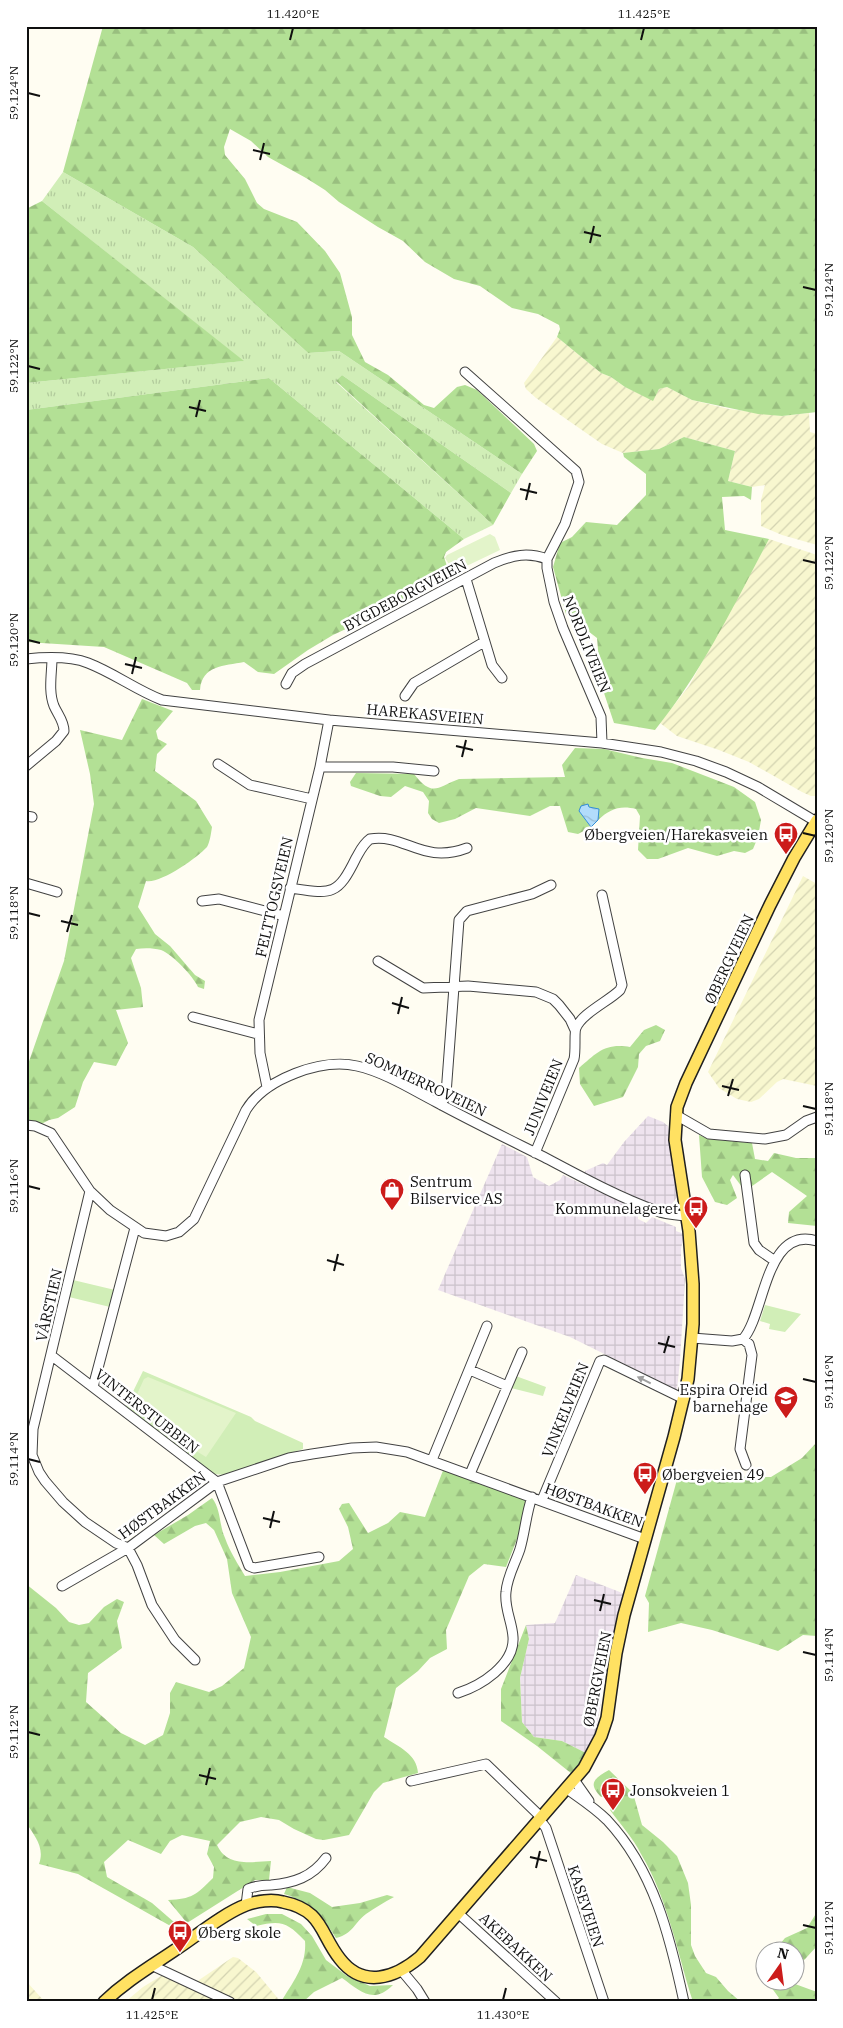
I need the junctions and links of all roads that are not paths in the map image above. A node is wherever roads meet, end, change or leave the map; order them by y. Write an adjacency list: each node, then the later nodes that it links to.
1 (465, 372): 2 (street)
2 (547, 559): 3 (street, BYGDEBORGVEIEN); 11 (street, NORDLIVEIEN)
3 (466, 578): 4 (street); 8 (street, BYGDEBORGVEIEN)
4 (484, 642): 7 (street); 9 (street)
5 (52, 658): 6 (street, HAREKASVEIEN); 10 (street, HAREKASVEIEN); 13 (street)
6 (26, 659)
7 (502, 678)
8 (286, 684)
9 (405, 696)
10 (329, 720): 11 (street, HAREKASVEIEN); 14 (street, FELTTOGSVEIEN)
11 (602, 743): 17 (street, HAREKASVEIEN)
12 (218, 764): 16 (street)
13 (26, 766)
14 (320, 767): 15 (street); 16 (street, FELTTOGSVEIEN)
15 (434, 771)
16 (312, 799): 21 (street, FELTTOGSVEIEN)
17 (816, 821): 33 (main road, ØBERGVEIEN)
18 (467, 848): 21 (street)
19 (26, 883): 22 (street)
20 (551, 885): 27 (street)
21 (290, 888): 25 (street, FELTTOGSVEIEN)
22 (58, 892)
23 (602, 895): 29 (street)
24 (202, 902): 25 (street)
25 (284, 916): 30 (street, FELTTOGSVEIEN)
26 (378, 961): 27 (street)
27 (453, 986): 29 (street); 32 (street)
28 (193, 1017): 30 (street)
29 (575, 1030): 36 (street, JUNIVEIEN)
30 (258, 1034): 31 (street, FELTTOGSVEIEN)
31 (267, 1087): 32 (street, SOMMERROVEIEN); 40 (street, SOMMERROVEIEN)
32 (441, 1105): 36 (street, SOMMERROVEIEN)
33 (676, 1115): 34 (street); 39 (main road, ØBERGVEIEN)
34 (817, 1117)
35 (26, 1125): 38 (street, SOMMERROVEIEN)
36 (535, 1153): 39 (street, SOMMERROVEIEN)
37 (745, 1176): 42 (street)
38 (90, 1192): 40 (street, SOMMERROVEIEN); 47 (street, VÅRSTIEN)
39 (687, 1216): 44 (main road, ØBERGVEIEN)
40 (135, 1228): 50 (street)
41 (817, 1241): 42 (street)
42 (775, 1261): 45 (street)
43 (488, 1326): 48 (street)
44 (692, 1338): 45 (street); 51 (main road, ØBERGVEIEN)
45 (743, 1340): 53 (street)
46 (522, 1352): 49 (street)
47 (52, 1356): 50 (street, VINTERSTUBBEN); 59 (street, VÅRSTIEN)
48 (470, 1370): 49 (street); 52 (street)
49 (506, 1386): 54 (street)
50 (93, 1387): 55 (street, VINTERSTUBBEN)
51 (684, 1399): 57 (street, VINKELVEIEN, one-way to 57); 58 (main road, ØBERGVEIEN)
52 (432, 1460): 54 (street, HØSTBAKKEN); 55 (street, HØSTBAKKEN)
53 (746, 1465)
54 (470, 1474): 56 (street, HØSTBAKKEN)
55 (217, 1482): 59 (street, HØSTBAKKEN); 60 (street)
56 (532, 1497): 57 (street, HØSTBAKKEN); 63 (street, HØSTBAKKEN)
57 (542, 1500): 58 (street, HØSTBAKKEN)
58 (645, 1539): 65 (main road, ØBERGVEIEN)
59 (128, 1548): 61 (street, HØSTBAKKEN); 62 (street)
60 (319, 1558)
61 (62, 1586)
62 (195, 1660)
63 (458, 1693)
64 (412, 1781): 66 (street)
65 (571, 1785): 66 (main road, ØBERGVEIEN); 77 (street)
66 (541, 1819): 69 (main road, ØBERGVEIEN); 76 (street, KASEVEIEN)
67 (326, 1858): 68 (street, ØBERGVEIEN)
68 (246, 1905): 70 (main road, ØBERGVEIEN); 71 (main road, ØBERGVEIEN)
69 (458, 1913): 71 (main road, ØBERGVEIEN); 75 (street, AKEBAKKEN)
70 (151, 1965): 72 (main road, ØBERGVEIEN); 73 (street)
71 (402, 1971): 74 (street)
72 (104, 2002)
73 (230, 2002)
74 (425, 2002)
75 (556, 2002)
76 (604, 2002)
77 (684, 2002)

